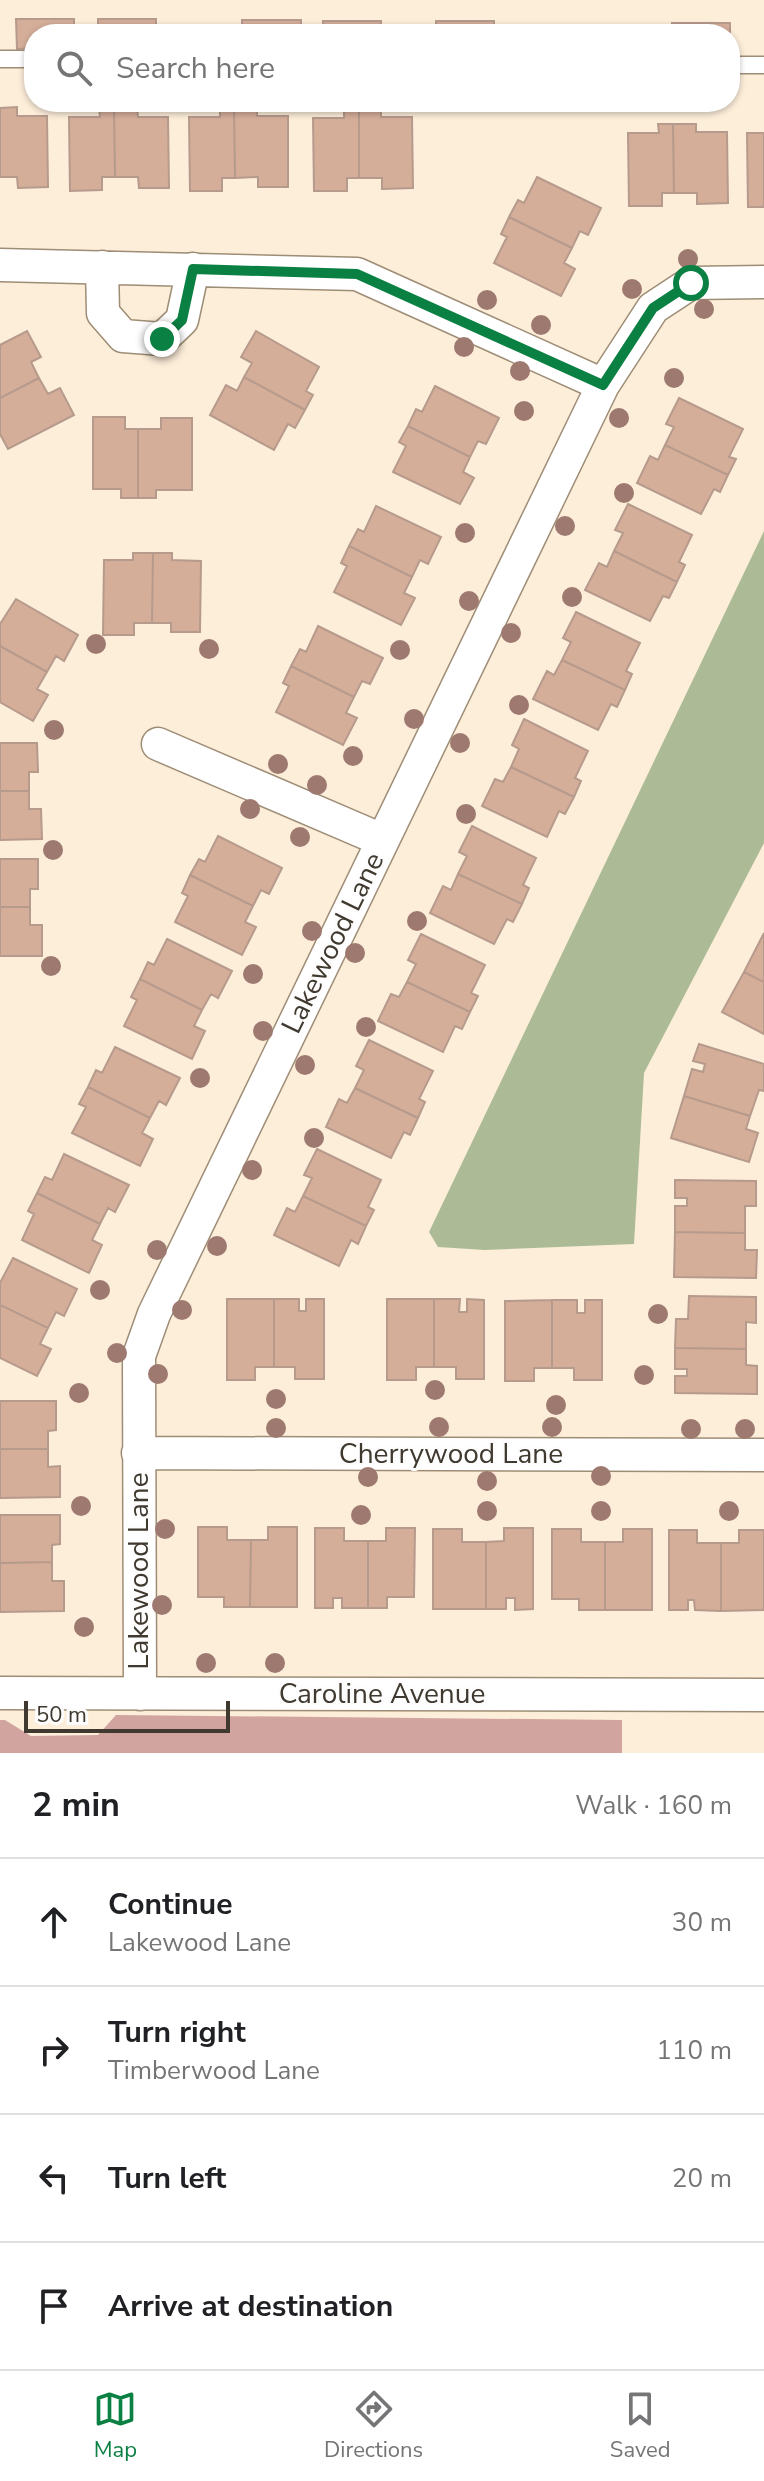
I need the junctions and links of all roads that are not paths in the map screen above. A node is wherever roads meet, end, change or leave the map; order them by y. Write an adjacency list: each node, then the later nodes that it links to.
1 (0, 59): 2 (lane)
2 (24, 59)
3 (740, 65): 4 (lane)
4 (764, 65)
5 (0, 265): 6 (street)
6 (102, 267): 7 (street); 7 (street)
7 (193, 269): 9 (street)
8 (764, 282): 9 (street, Lakewood Lane)
9 (603, 385): 11 (street, Lakewood Lane)
10 (158, 744): 11 (street)
11 (382, 840): 12 (street, Lakewood Lane)
12 (138, 1453): 13 (street, Cherrywood Lane); 15 (street, Lakewood Lane)
13 (764, 1455)
14 (0, 1693): 15 (street, Caroline Avenue)
15 (140, 1694): 16 (street, Caroline Avenue)
16 (764, 1695)

